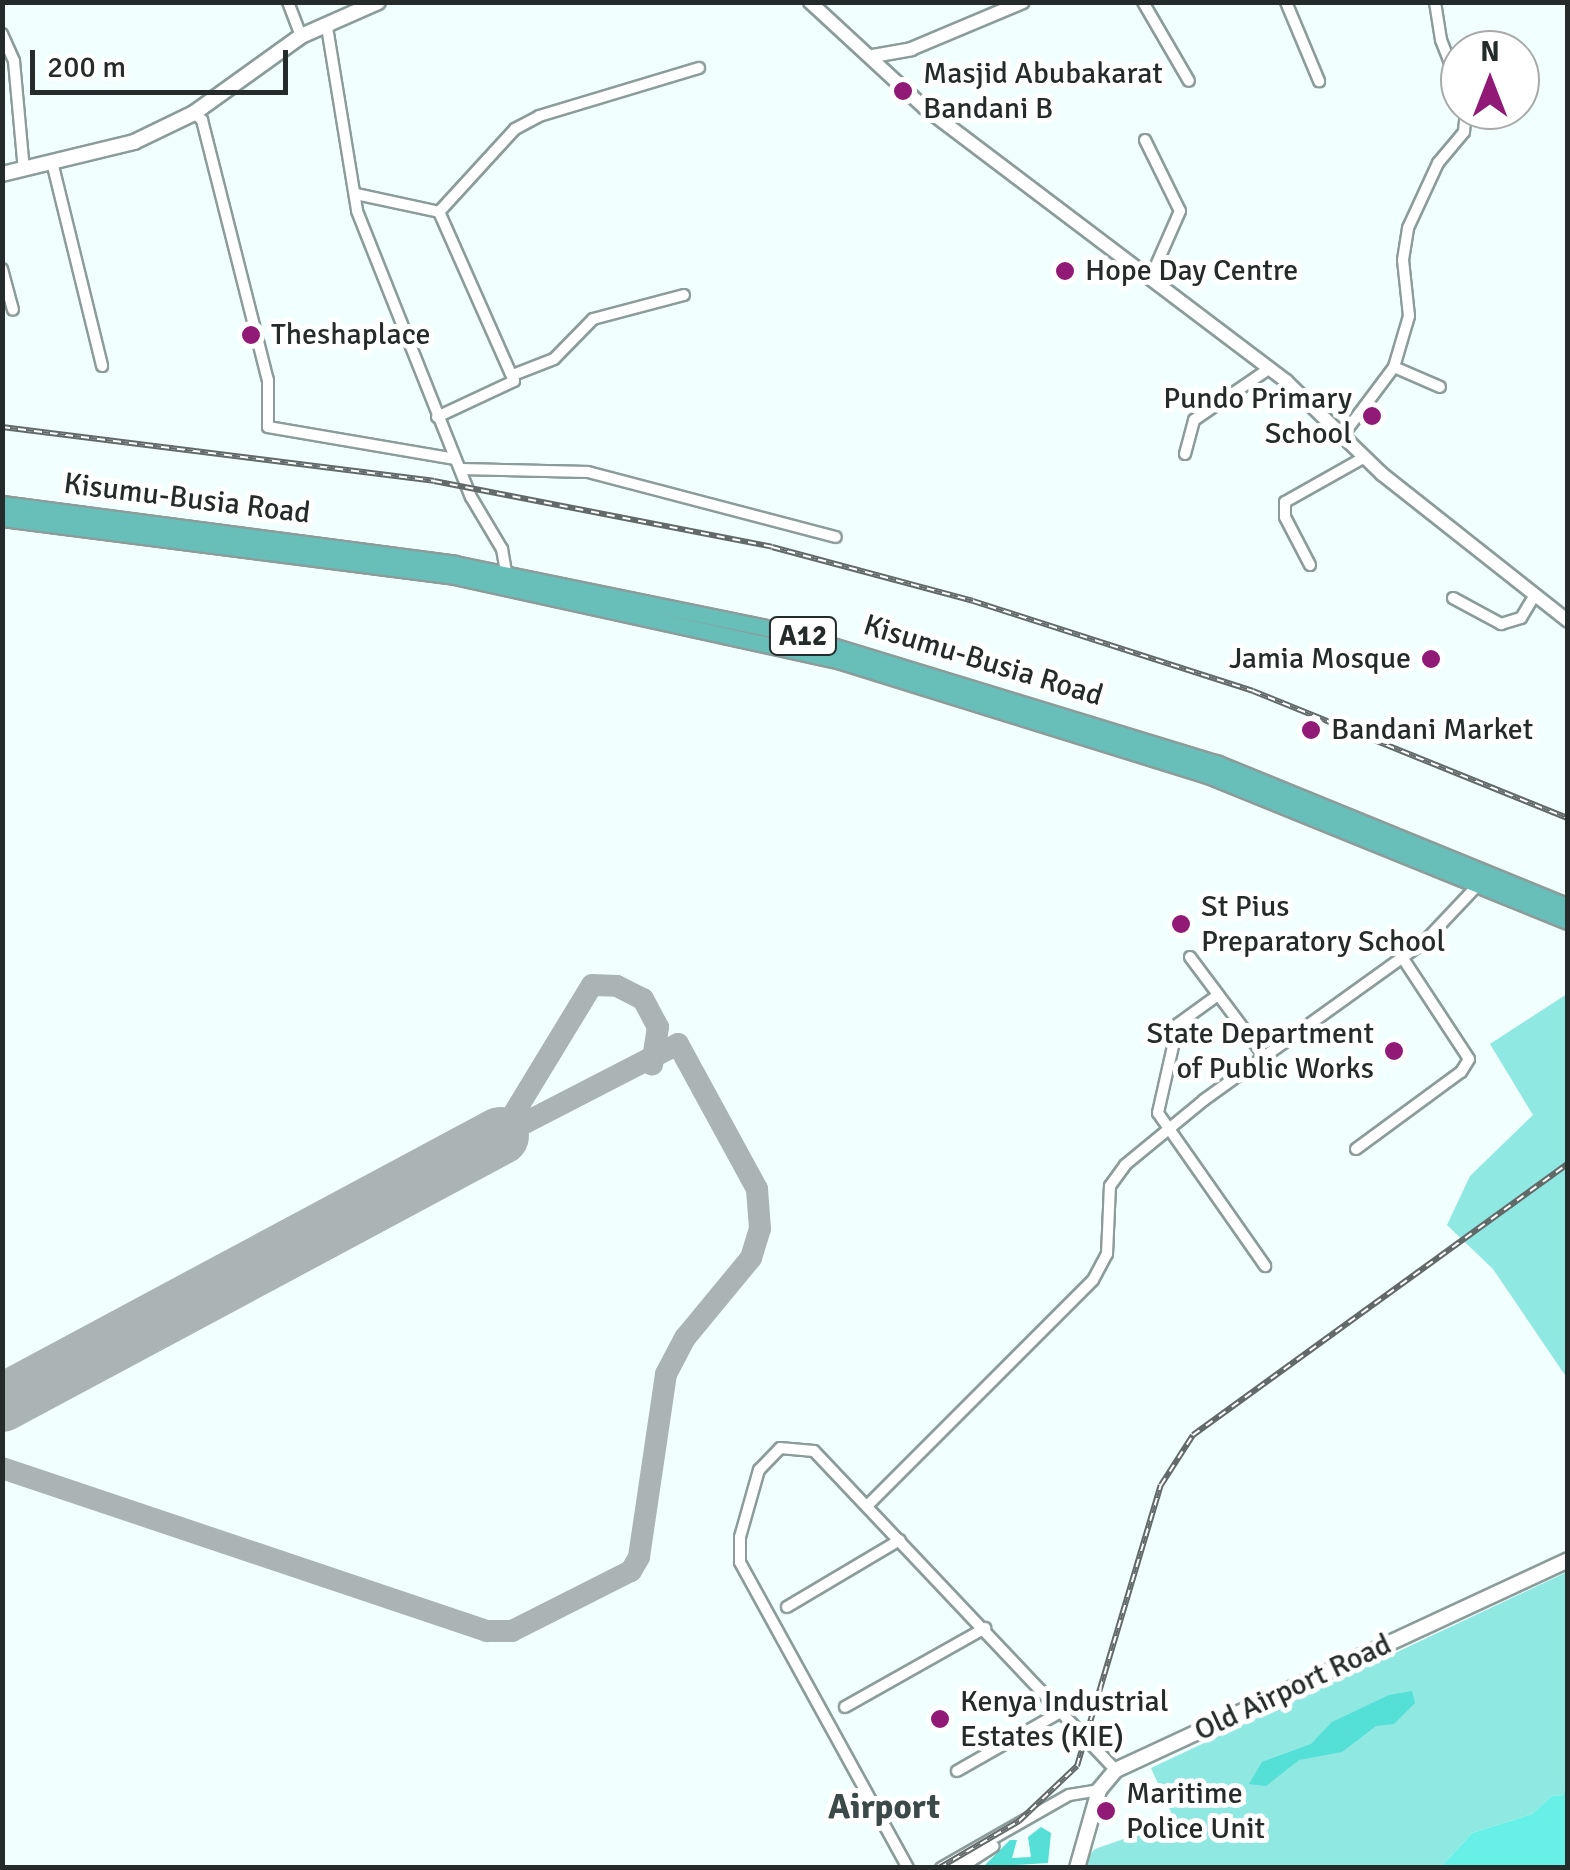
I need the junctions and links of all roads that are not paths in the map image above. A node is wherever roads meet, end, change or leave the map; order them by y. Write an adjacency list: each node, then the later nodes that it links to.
1 (288, 2): 11 (street)
2 (378, 2): 8 (main road)
3 (810, 2): 12 (street)
4 (1023, 2): 12 (street)
5 (1143, 2): 14 (street)
6 (1286, 2): 15 (street)
7 (1435, 2): 10 (street)
8 (327, 27): 11 (main road); 22 (street)
9 (2, 34): 20 (street)
10 (1440, 34)
11 (301, 36): 16 (main road)
12 (872, 56): 25 (street)
13 (699, 68): 23 (street)
14 (1189, 81)
15 (1318, 81)
16 (194, 113): 19 (main road); 37 (street)
17 (1464, 130): 29 (street)
18 (1145, 140): 25 (street)
19 (53, 166): 20 (main road); 28 (street)
20 (24, 170): 21 (main road)
21 (2, 174)
22 (356, 194): 23 (street); 33 (street)
23 (438, 212): 31 (street)
24 (2, 269): 27 (street)
25 (1150, 279): 30 (street)
26 (684, 295): 31 (street)
27 (12, 310)
28 (102, 366)
29 (1394, 366): 32 (street); 34 (street)
30 (1270, 368): 34 (street); 35 (street)
31 (513, 374): 33 (street)
32 (1440, 388)
33 (437, 418): 37 (street)
34 (1343, 435): 36 (street)
35 (1185, 454)
36 (1365, 457): 41 (street); 44 (street)
37 (458, 464): 40 (street); 42 (street)
38 (2, 504): 42 (highway, Kisumu-Busia Road / A12)
39 (2, 518): 46 (highway, Kisumu-Busia Road / A12)
40 (836, 537)
41 (1310, 565)
42 (506, 572): 47 (highway, Kisumu-Busia Road / A12)
43 (1453, 598): 44 (street)
44 (1533, 598): 45 (street)
45 (1564, 613)
46 (1478, 886): 48 (highway, Kisumu-Busia Road / A12); 50 (street)
47 (1568, 906)
48 (1568, 920)
49 (1190, 957): 51 (street)
50 (1402, 957): 52 (street); 54 (street)
51 (1218, 995): 52 (street); 53 (street)
52 (1264, 1056): 53 (street)
53 (1168, 1130): 55 (street); 56 (street)
54 (1356, 1148)
55 (1265, 1266)
56 (868, 1505): 57 (street); 67 (street)
57 (900, 1540): 59 (street); 60 (street)
58 (1568, 1560): 63 (main road, Old Airport Road)
59 (786, 1608)
60 (985, 1628): 61 (street); 62 (street)
61 (845, 1707)
62 (1064, 1710): 63 (street); 64 (street)
63 (1116, 1770): 65 (main road, Old Airport Road)
64 (957, 1771)
65 (1100, 1790): 66 (street); 70 (main road, Old Airport Road)
66 (1004, 1834): 68 (street); 69 (street)
67 (908, 1868)
68 (941, 1868)
69 (960, 1868)
70 (1076, 1868)

